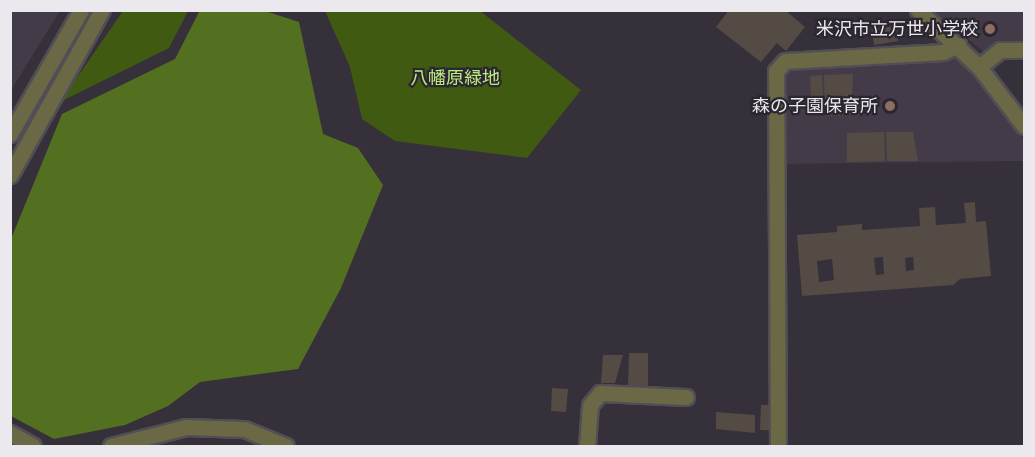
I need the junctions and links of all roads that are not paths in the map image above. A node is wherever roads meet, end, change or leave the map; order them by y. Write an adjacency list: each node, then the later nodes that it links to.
1 (81, 10): 8 (street)
2 (102, 10): 9 (street)
3 (918, 10): 4 (street)
4 (958, 45): 6 (street); 16 (street)
5 (1024, 50): 6 (street)
6 (979, 67): 7 (street)
7 (1024, 126)
8 (10, 134)
9 (10, 175)
10 (686, 397): 15 (street)
11 (10, 433): 12 (street)
12 (33, 447)
13 (111, 447): 14 (street)
14 (286, 447)
15 (587, 447)
16 (778, 447)

